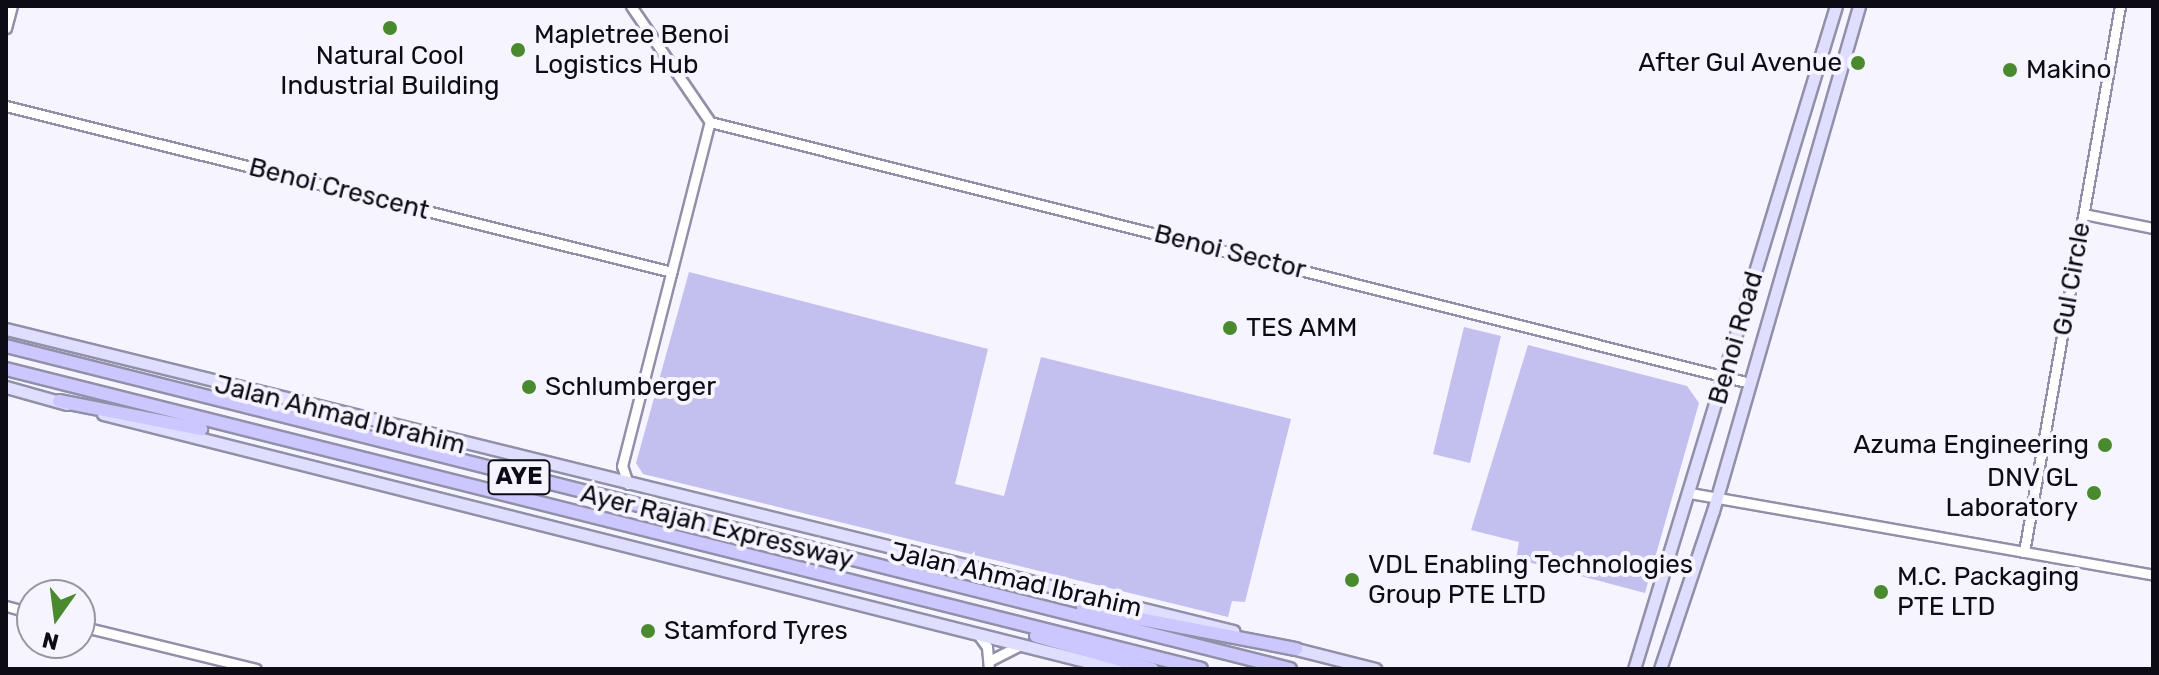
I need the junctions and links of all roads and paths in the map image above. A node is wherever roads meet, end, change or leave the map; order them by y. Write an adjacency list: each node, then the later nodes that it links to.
1 (12, 6): 6 (street)
2 (631, 6): 8 (street)
3 (1836, 6): 17 (main road, Benoi Road)
4 (1859, 6): 18 (main road, Benoi Road)
5 (2120, 6): 9 (street, Gul Circle)
6 (6, 28)
7 (6, 106): 11 (street, Benoi Crescent)
8 (710, 122): 11 (street); 17 (street, Benoi Sector)
9 (2084, 214): 10 (street); 27 (street, Gul Circle)
10 (2153, 228)
11 (672, 272): 22 (street)
12 (6, 329): 23 (main road, Jalan Ahmad Ibrahim)
13 (6, 340): 15 (highway)
14 (6, 346): 15 (highway, Ayer Rajah Expressway / AYE)
15 (50, 355): 30 (highway, Ayer Rajah Expressway / AYE)
16 (6, 369): 21 (highway, Ayer Rajah Expressway / AYE)
17 (1725, 377): 18 (street, Benoi Sector); 25 (main road, Benoi Road)
18 (1750, 383): 26 (main road, Benoi Road)
19 (6, 387): 20 (main road, Jalan Ahmad Ibrahim)
20 (59, 401): 21 (highway); 31 (main road, Jalan Ahmad Ibrahim)
21 (232, 430): 29 (highway, Ayer Rajah Expressway / AYE)
22 (622, 466): 23 (street); 24 (street)
23 (603, 480): 24 (main road, Jalan Ahmad Ibrahim)
24 (630, 487): 34 (main road, Jalan Ahmad Ibrahim)
25 (1690, 493): 26 (street); 44 (main road, Benoi Road)
26 (1717, 498): 27 (street); 37 (main road, Benoi Road)
27 (2024, 552): 28 (street)
28 (2153, 575)
29 (962, 609): 40 (highway); 41 (highway, Ayer Rajah Expressway / AYE)
30 (1060, 609): 34 (highway); 42 (highway, Ayer Rajah Expressway / AYE)
31 (971, 629): 33 (main road, Jalan Ahmad Ibrahim); 35 (street)
32 (96, 630): 36 (street)
33 (1025, 645): 35 (street); 39 (main road, Jalan Ahmad Ibrahim)
34 (1296, 649): 43 (main road, Jalan Ahmad Ibrahim)
35 (990, 664)
36 (237, 667): 38 (street)
37 (1661, 668)
38 (256, 669)
39 (1117, 669)
40 (1152, 669)
41 (1201, 669)
42 (1290, 669)
43 (1375, 669)
44 (1634, 669)

